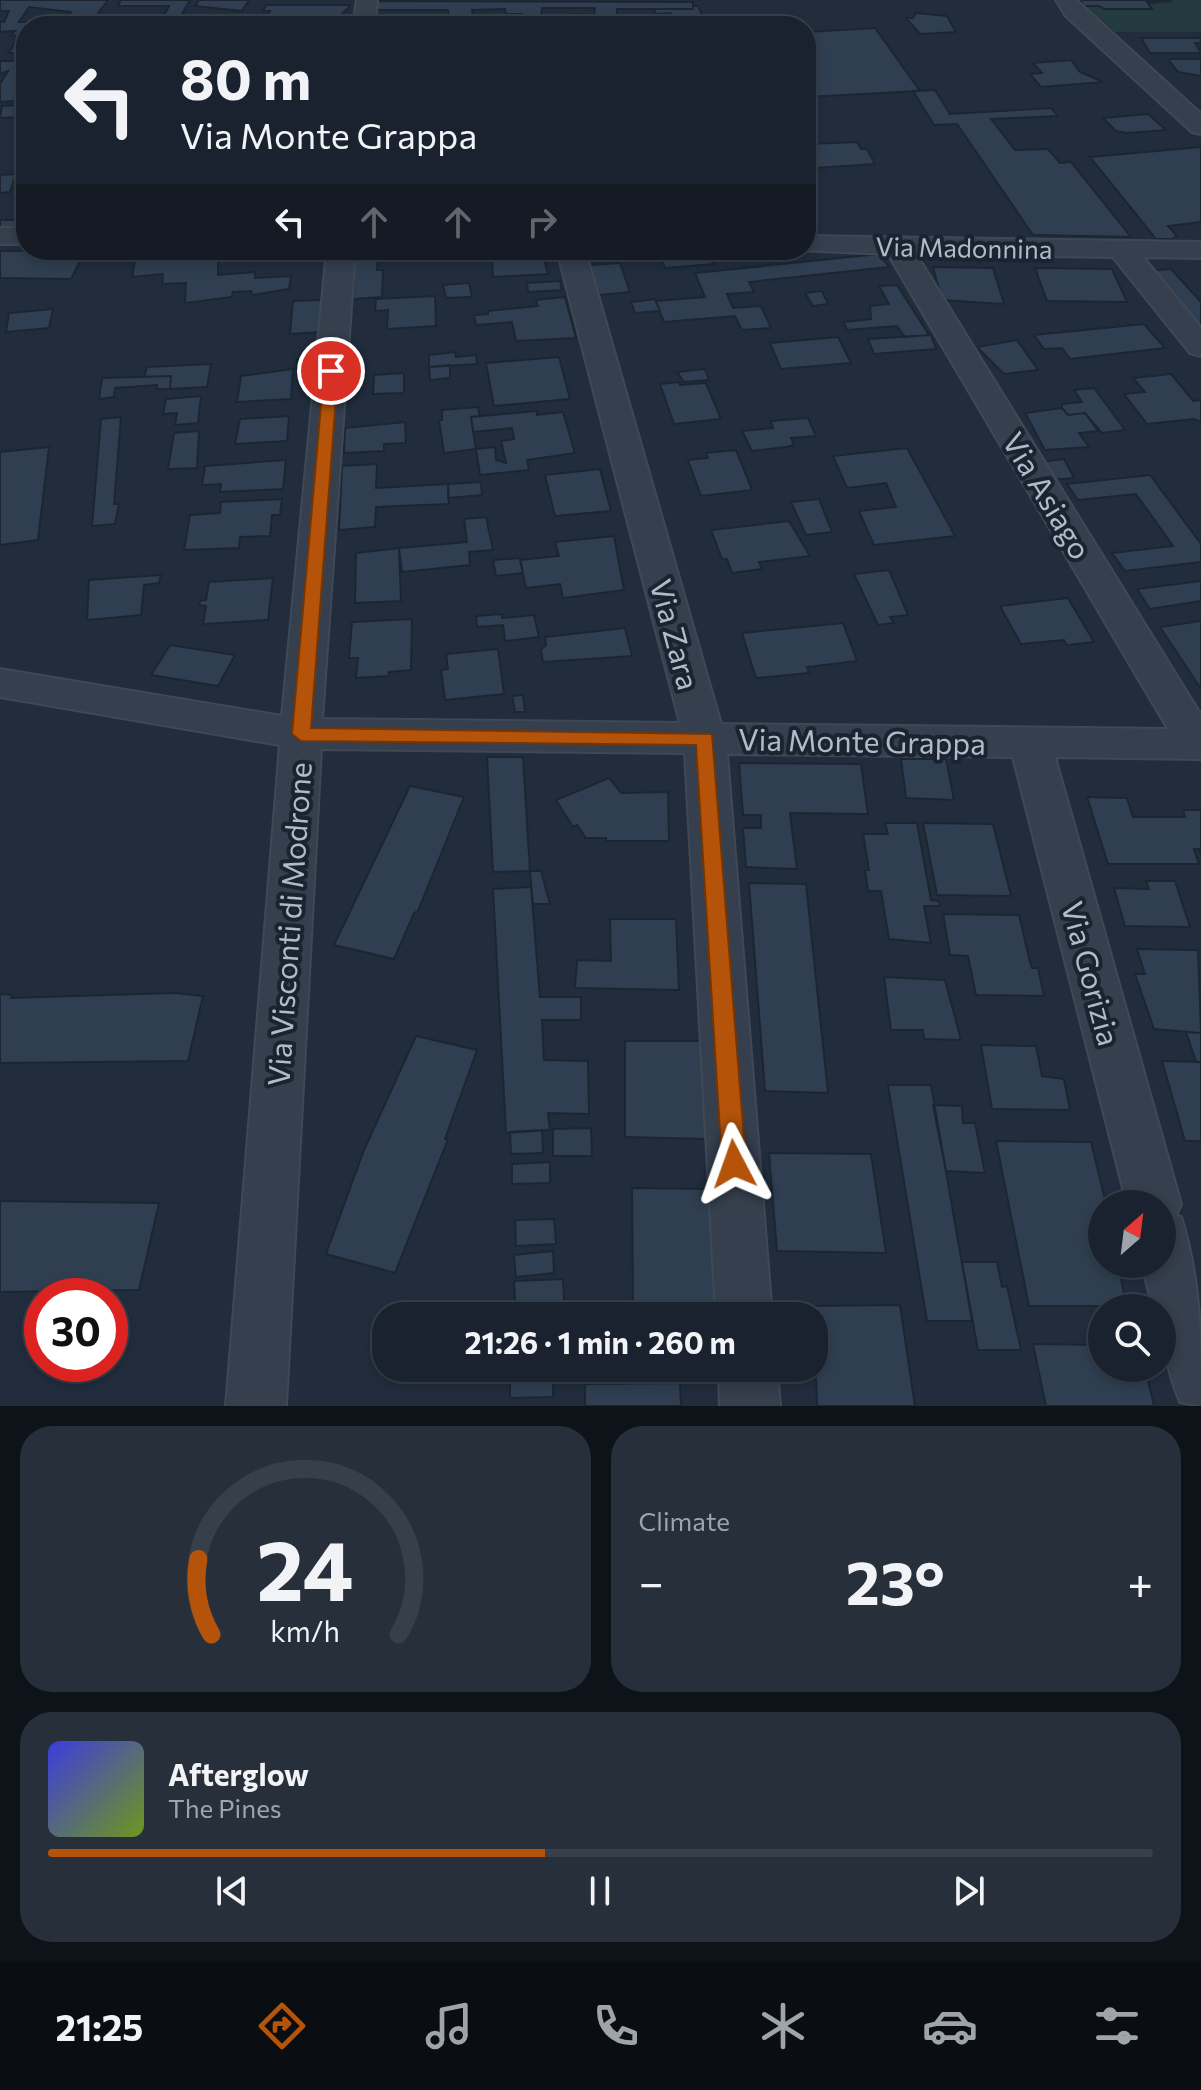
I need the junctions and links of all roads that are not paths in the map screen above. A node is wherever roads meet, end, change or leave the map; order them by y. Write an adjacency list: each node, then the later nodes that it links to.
1 (1048, 0): 2 (street)
2 (1066, 0): 3 (street)
3 (1201, 127)
4 (816, 244): 5 (street, Via Madonnina)
5 (898, 247): 6 (street, Via Madonnina); 15 (street, Via Asiago)
6 (1122, 250): 7 (street, Via Madonnina); 10 (street)
7 (1201, 250)
8 (340, 260): 12 (street, Via Visconti di Modrone)
9 (574, 260): 13 (street, Via Zara)
10 (1201, 347)
11 (0, 683): 12 (street, Via Monte Grappa)
12 (301, 734): 13 (street, Via Monte Grappa); 21 (street, Via Visconti di Modrone)
13 (705, 739): 14 (street, Via Monte Grappa); 18 (street, Via Zara)
14 (1030, 742): 15 (street, Via Monte Grappa); 16 (street, Via Gorizia)
15 (1200, 744)
16 (1150, 1190)
17 (1173, 1278): 19 (street)
18 (743, 1302)
19 (1201, 1381)
20 (749, 1382): 22 (street)
21 (256, 1406)
22 (750, 1406)

